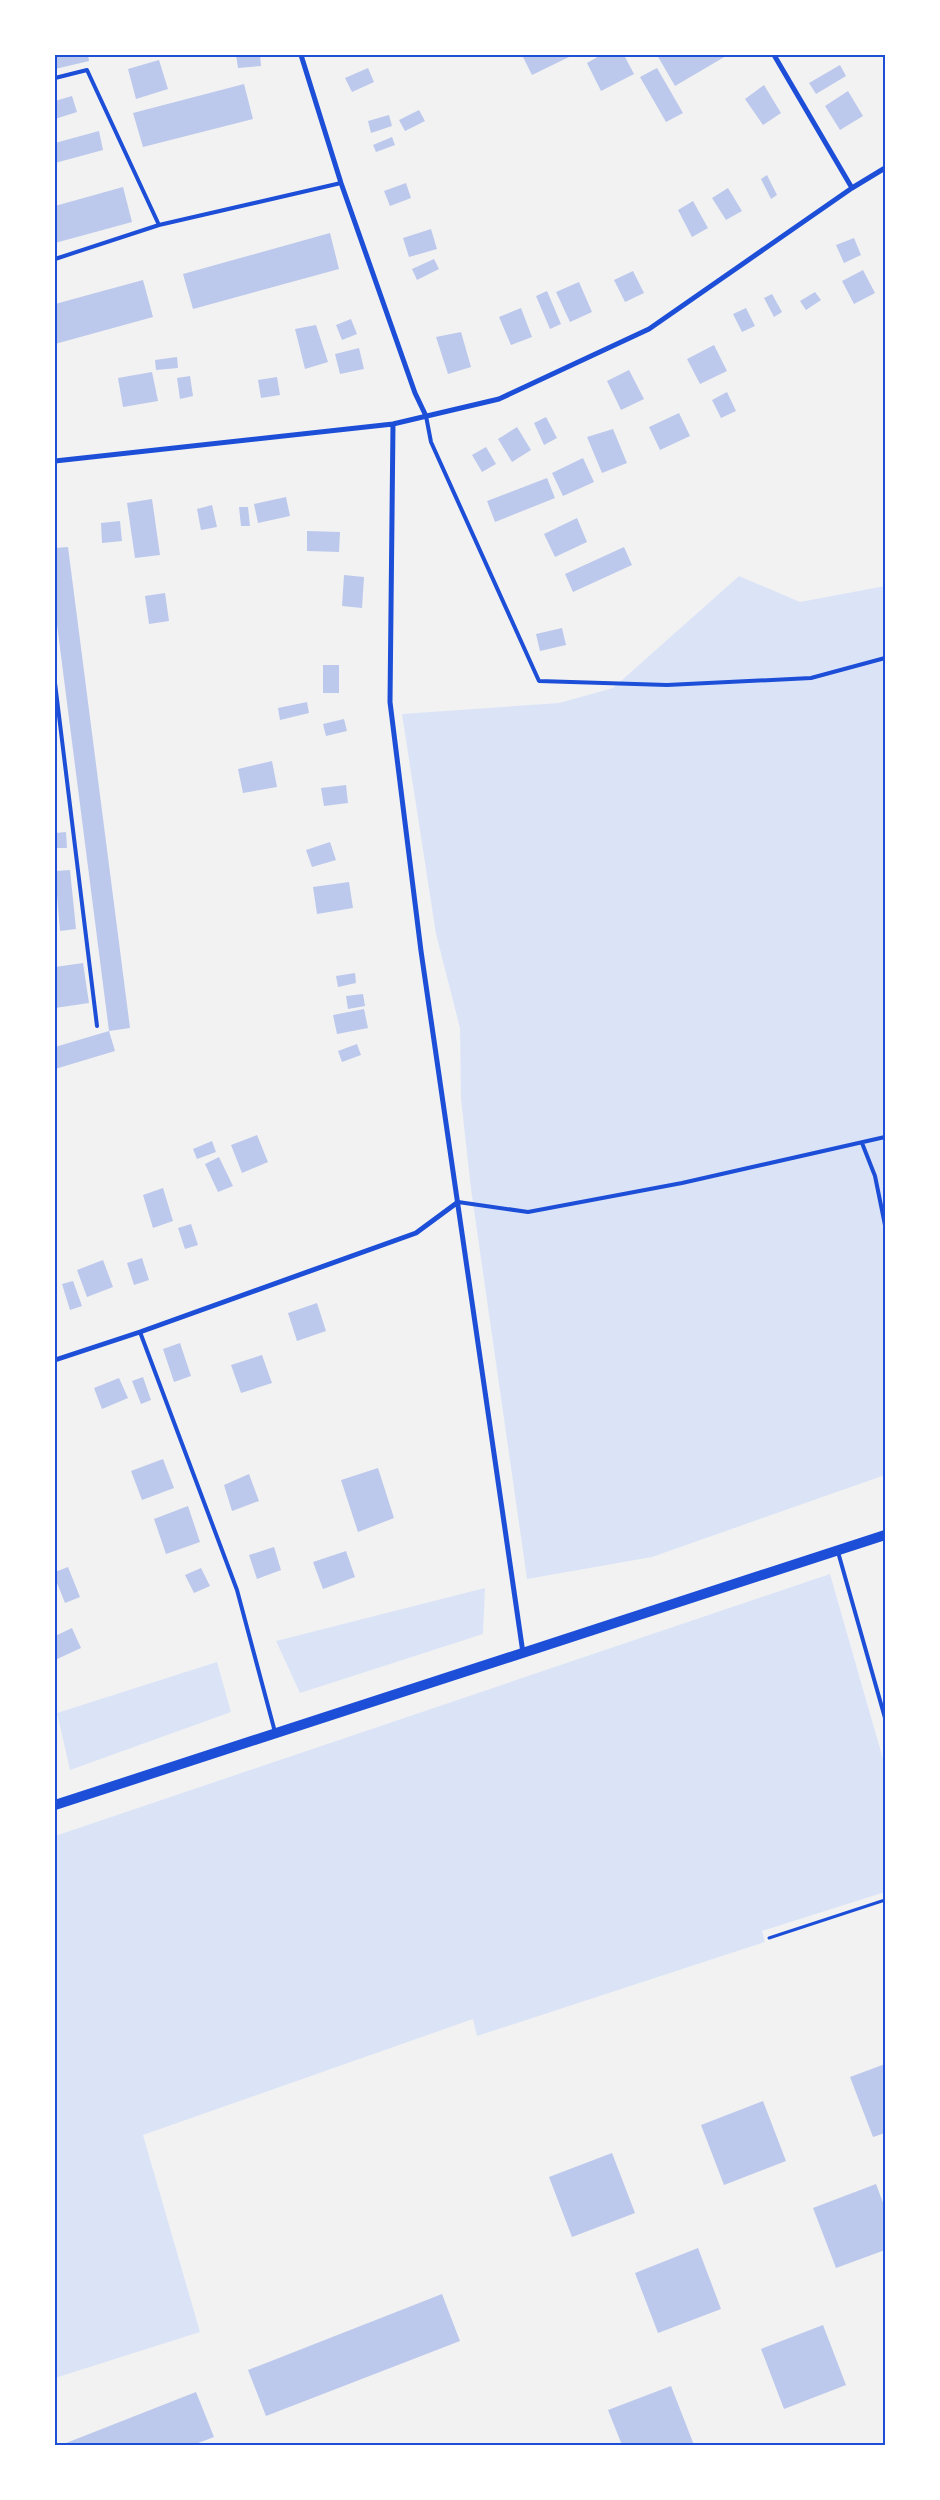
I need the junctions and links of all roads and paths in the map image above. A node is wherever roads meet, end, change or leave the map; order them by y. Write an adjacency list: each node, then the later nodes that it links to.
1 (301, 55): 5 (street)
2 (774, 55): 6 (street)
3 (55, 78): 7 (lane)
4 (885, 168): 6 (street)
5 (341, 183): 7 (lane); 9 (street)
6 (852, 188): 9 (street)
7 (158, 225): 8 (lane)
8 (55, 259)
9 (426, 416): 10 (street); 12 (lane)
10 (393, 424): 11 (street); 17 (street)
11 (55, 461)
12 (885, 658)
13 (55, 683): 14 (lane)
14 (97, 1026)
15 (885, 1137): 16 (lane)
16 (862, 1143): 17 (lane); 18 (lane)
17 (458, 1202): 19 (street); 23 (street)
18 (885, 1225)
19 (140, 1332): 20 (street); 25 (lane)
20 (55, 1360)
21 (885, 1535): 22 (main road)
22 (838, 1550): 23 (main road); 24 (lane)
23 (523, 1653): 25 (main road)
24 (885, 1718)
25 (276, 1733): 26 (main road)
26 (55, 1805)
27 (885, 1900): 28 (path)
28 (769, 1938)

